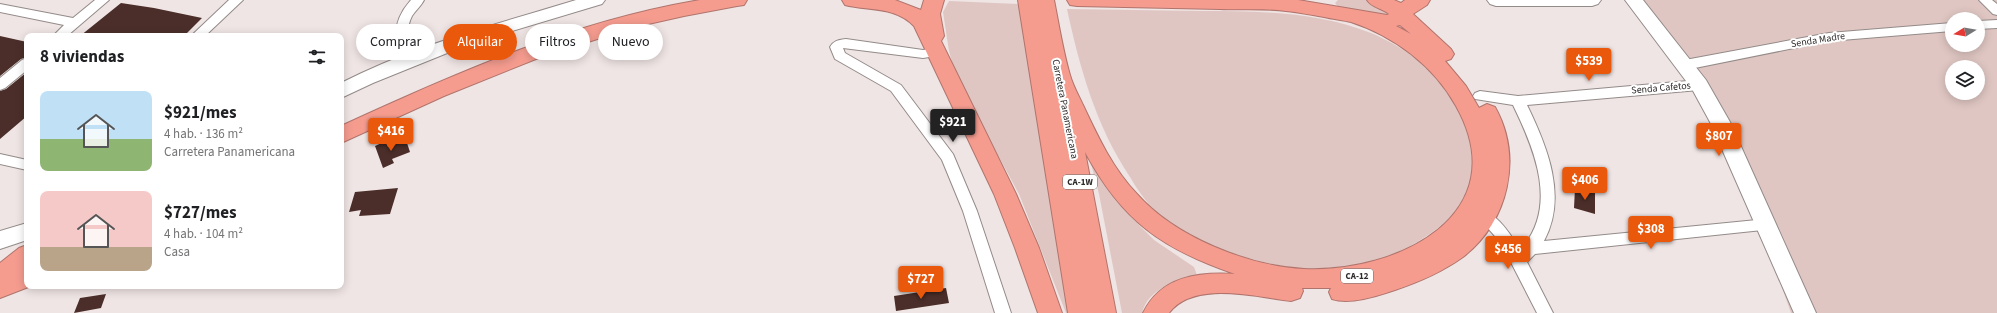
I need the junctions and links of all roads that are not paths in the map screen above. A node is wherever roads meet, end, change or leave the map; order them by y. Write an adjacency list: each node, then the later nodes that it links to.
1 (103, 0): 22 (street)
2 (237, 0): 27 (street)
3 (418, 0): 30 (street)
4 (676, 0): 40 (highway)
5 (737, 0): 41 (highway)
6 (852, 0): 29 (highway)
7 (934, 0): 33 (highway)
8 (1028, 0): 28 (highway, Carretera Panamericana / CA-1W)
9 (1044, 0): 28 (highway, Carretera Panamericana / CA-1W)
10 (1077, 0): 17 (highway, CA-12)
11 (1377, 0): 19 (highway, CA-12)
12 (1496, 0): 13 (street)
13 (1592, 0)
14 (1634, 0): 32 (street)
15 (1985, 0): 20 (street)
16 (587, 1): 30 (street)
17 (1331, 6): 21 (highway, CA-12)
18 (0, 8): 22 (street)
19 (1412, 12): 21 (highway); 38 (highway, CA-12)
20 (1997, 12)
21 (1356, 17): 34 (highway, CA-12)
22 (75, 23): 26 (street)
23 (1997, 24): 24 (street)
24 (1985, 25)
25 (1945, 28): 32 (street, Senda Madre)
26 (63, 33)
27 (200, 33)
28 (1046, 50): 34 (highway, Carretera Panamericana / CA-1W); 54 (highway, Carretera Panamericana / CA-1W)
29 (937, 52): 33 (highway); 52 (street)
30 (410, 62): 37 (street)
31 (24, 65): 35 (street)
32 (1685, 65): 36 (street)
33 (948, 77): 53 (highway)
34 (1060, 78): 55 (highway, Carretera Panamericana / CA-1W)
35 (0, 85)
36 (1699, 85): 39 (street, Senda Cafetos); 45 (street)
37 (344, 89)
38 (1480, 96): 39 (street, Senda Cafetos); 44 (highway, CA-12)
39 (1518, 101): 48 (street)
40 (344, 117)
41 (344, 134)
42 (0, 159): 43 (street)
43 (24, 164)
44 (1485, 217): 50 (street); 56 (highway, CA-12)
45 (1767, 225): 48 (street); 58 (street)
46 (24, 232): 47 (street)
47 (0, 240)
48 (1532, 248): 50 (street)
49 (24, 260): 51 (highway)
50 (1519, 261): 57 (street)
51 (12, 274)
52 (1003, 313)
53 (1050, 313)
54 (1080, 313)
55 (1104, 313)
56 (1155, 313)
57 (1545, 313)
58 (1805, 313)

